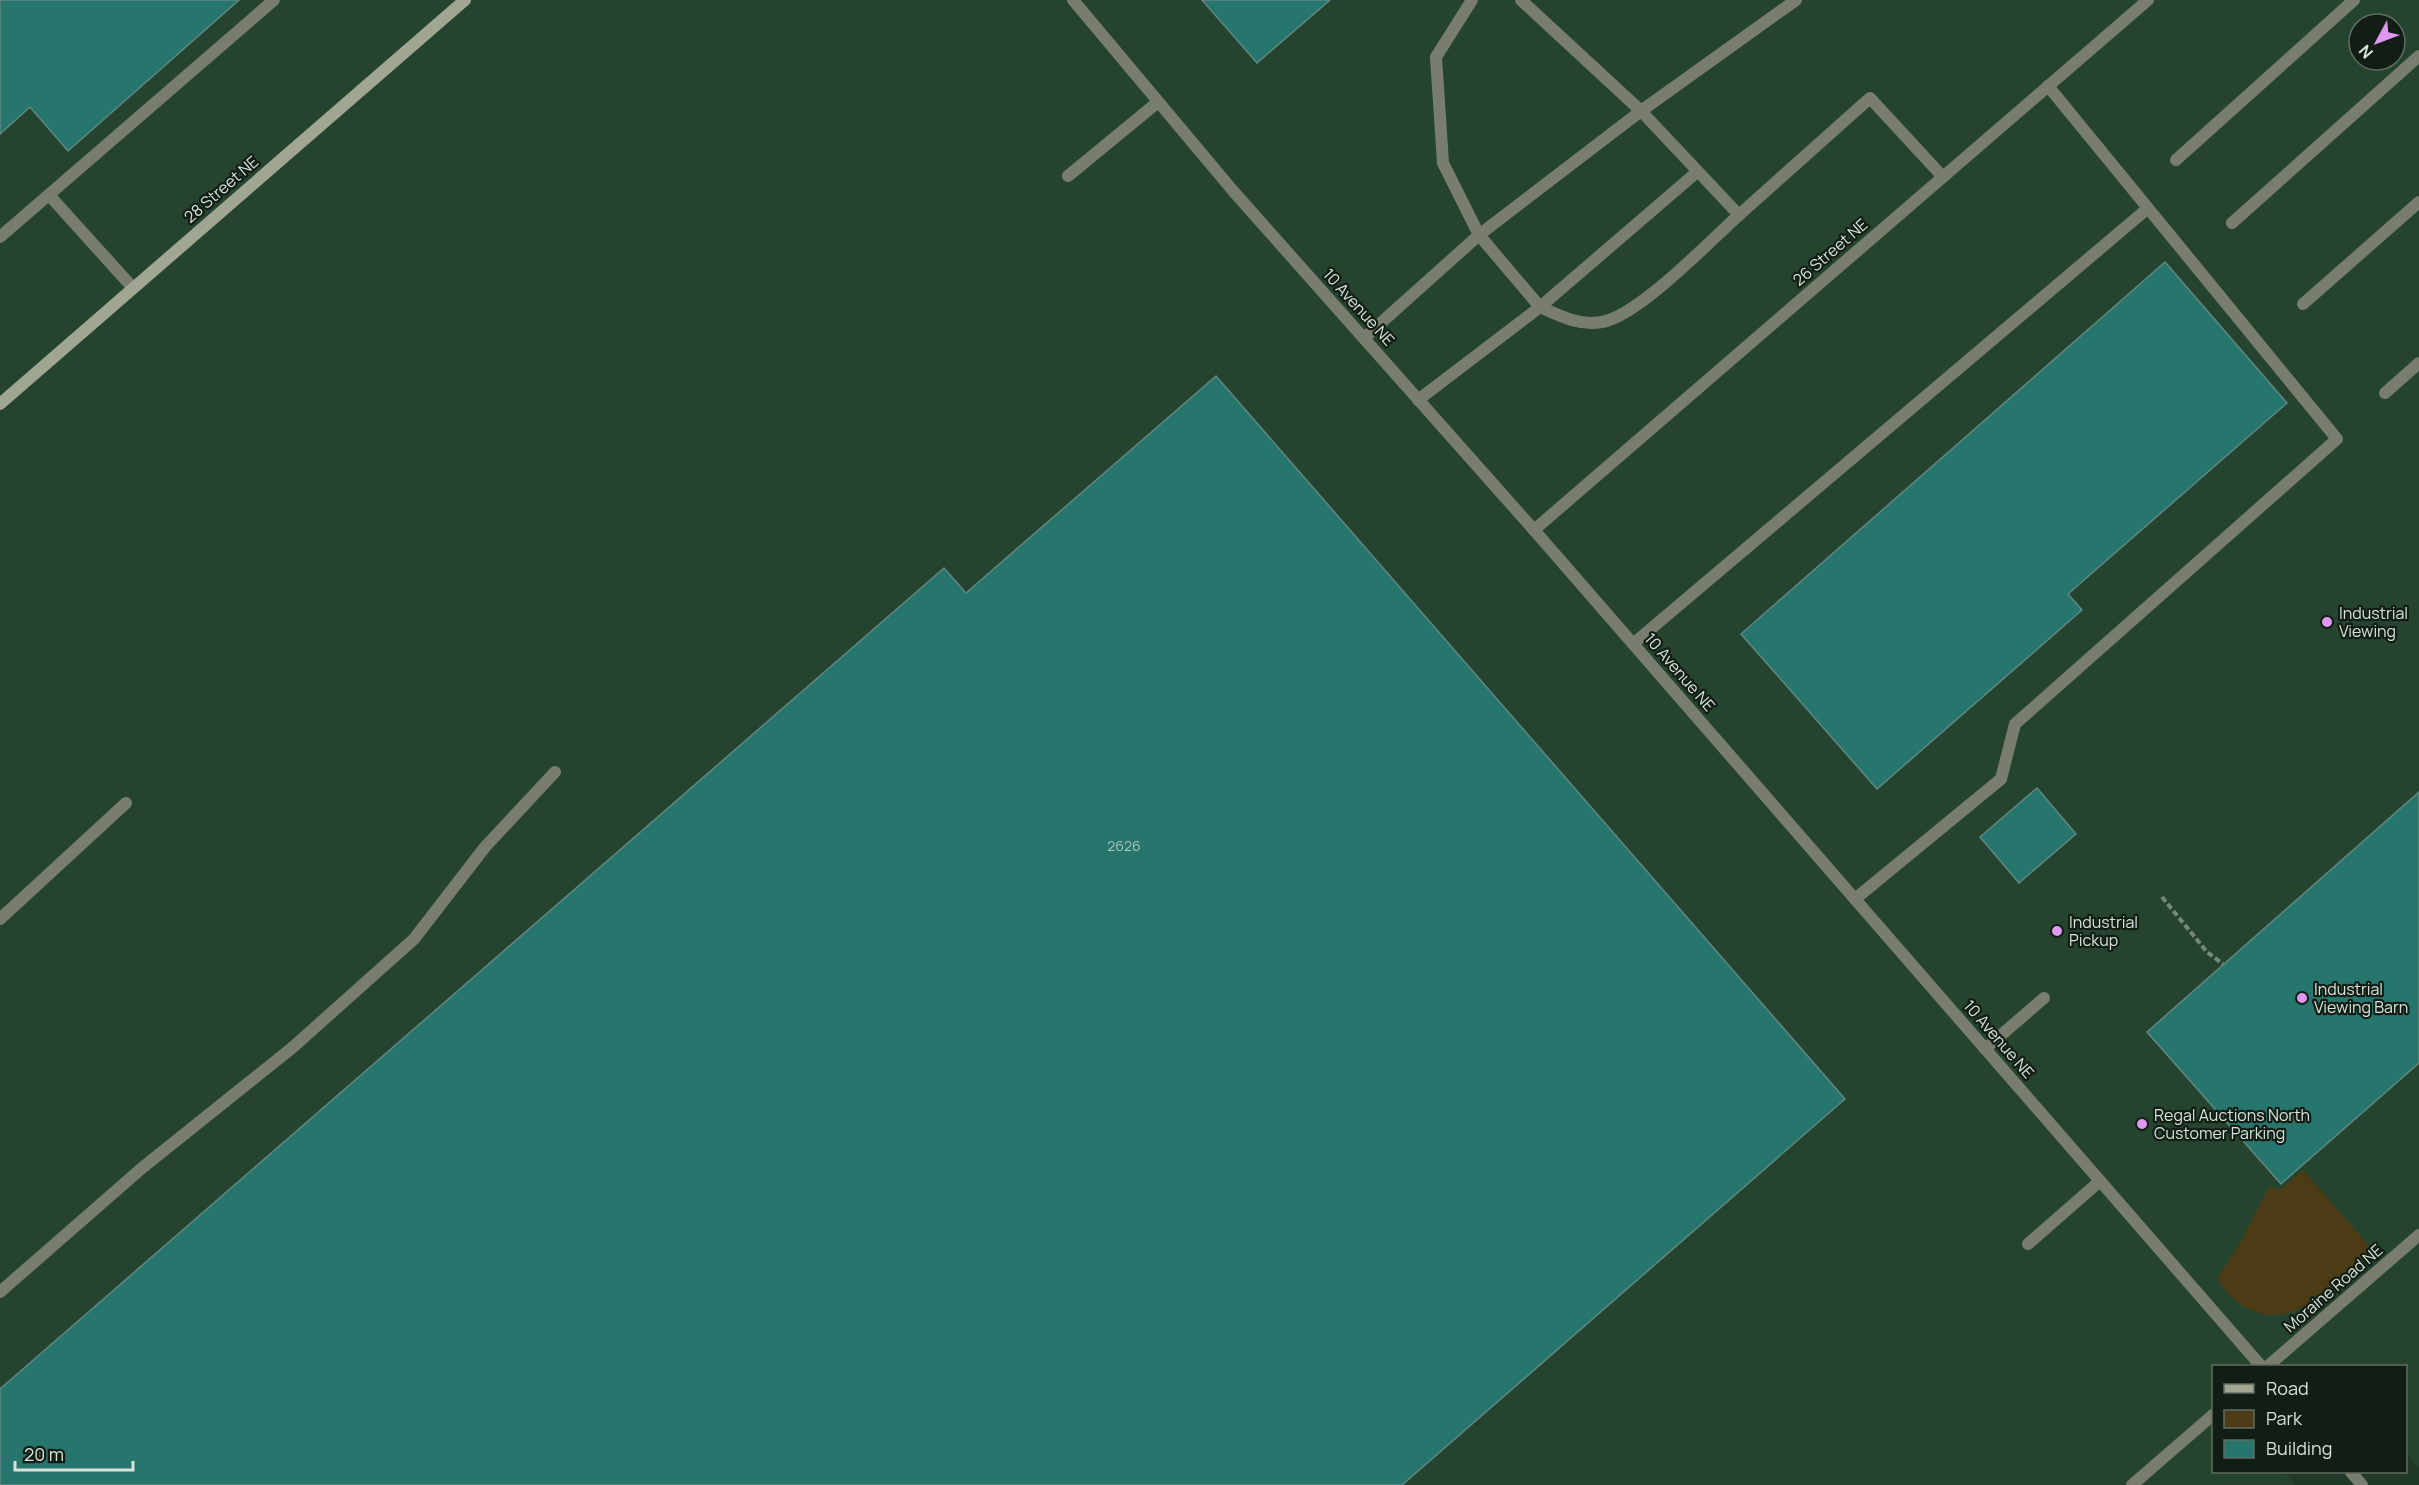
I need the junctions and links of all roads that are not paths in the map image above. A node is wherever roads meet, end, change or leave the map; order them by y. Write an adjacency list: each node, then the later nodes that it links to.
1 (274, 0): 17 (street)
2 (465, 0): 24 (street, 28 Street NE)
3 (1073, 0): 11 (street, 10 Avenue NE)
4 (1472, 0): 22 (street)
5 (1521, 0): 12 (street)
6 (1796, 0): 12 (street)
7 (2354, 0): 13 (street)
8 (2146, 1): 10 (street, 26 Street NE)
9 (2419, 56): 21 (street)
10 (2048, 86): 16 (street, 26 Street NE); 19 (street)
11 (1158, 102): 15 (street); 27 (street, 10 Avenue NE)
12 (1641, 111): 14 (street); 22 (street)
13 (2176, 160)
14 (1697, 172): 20 (street); 26 (street)
15 (1068, 176)
16 (1943, 177): 20 (street); 32 (street, 26 Street NE)
17 (49, 195): 23 (street); 24 (street)
18 (2419, 202): 25 (street)
19 (2147, 209): 33 (street); 36 (street)
20 (1739, 215): 26 (street)
21 (2232, 223)
22 (1479, 235): 26 (street); 27 (street)
23 (0, 237)
24 (133, 288): 31 (street, 28 Street NE)
25 (2303, 304)
26 (1540, 308): 30 (street)
27 (1364, 338): 30 (street, 10 Avenue NE)
28 (2419, 363): 29 (street)
29 (2385, 393)
30 (1418, 400): 32 (street, 10 Avenue NE)
31 (0, 404)
32 (1534, 530): 33 (street, 10 Avenue NE)
33 (1633, 644): 36 (street, 10 Avenue NE)
34 (555, 772): 43 (street)
35 (126, 803): 37 (street)
36 (1855, 899): 39 (street, 10 Avenue NE)
37 (0, 919)
38 (2044, 998): 39 (street)
39 (1985, 1049): 40 (street, 10 Avenue NE)
40 (2100, 1181): 42 (street); 44 (street, 10 Avenue NE)
41 (2419, 1235): 45 (street, Moraine Road NE)
42 (2028, 1244)
43 (0, 1292)
44 (2260, 1365)
45 (2269, 1365)
46 (2212, 1416): 48 (street)
47 (2352, 1473): 49 (street)
48 (2132, 1485)
49 (2362, 1485)

